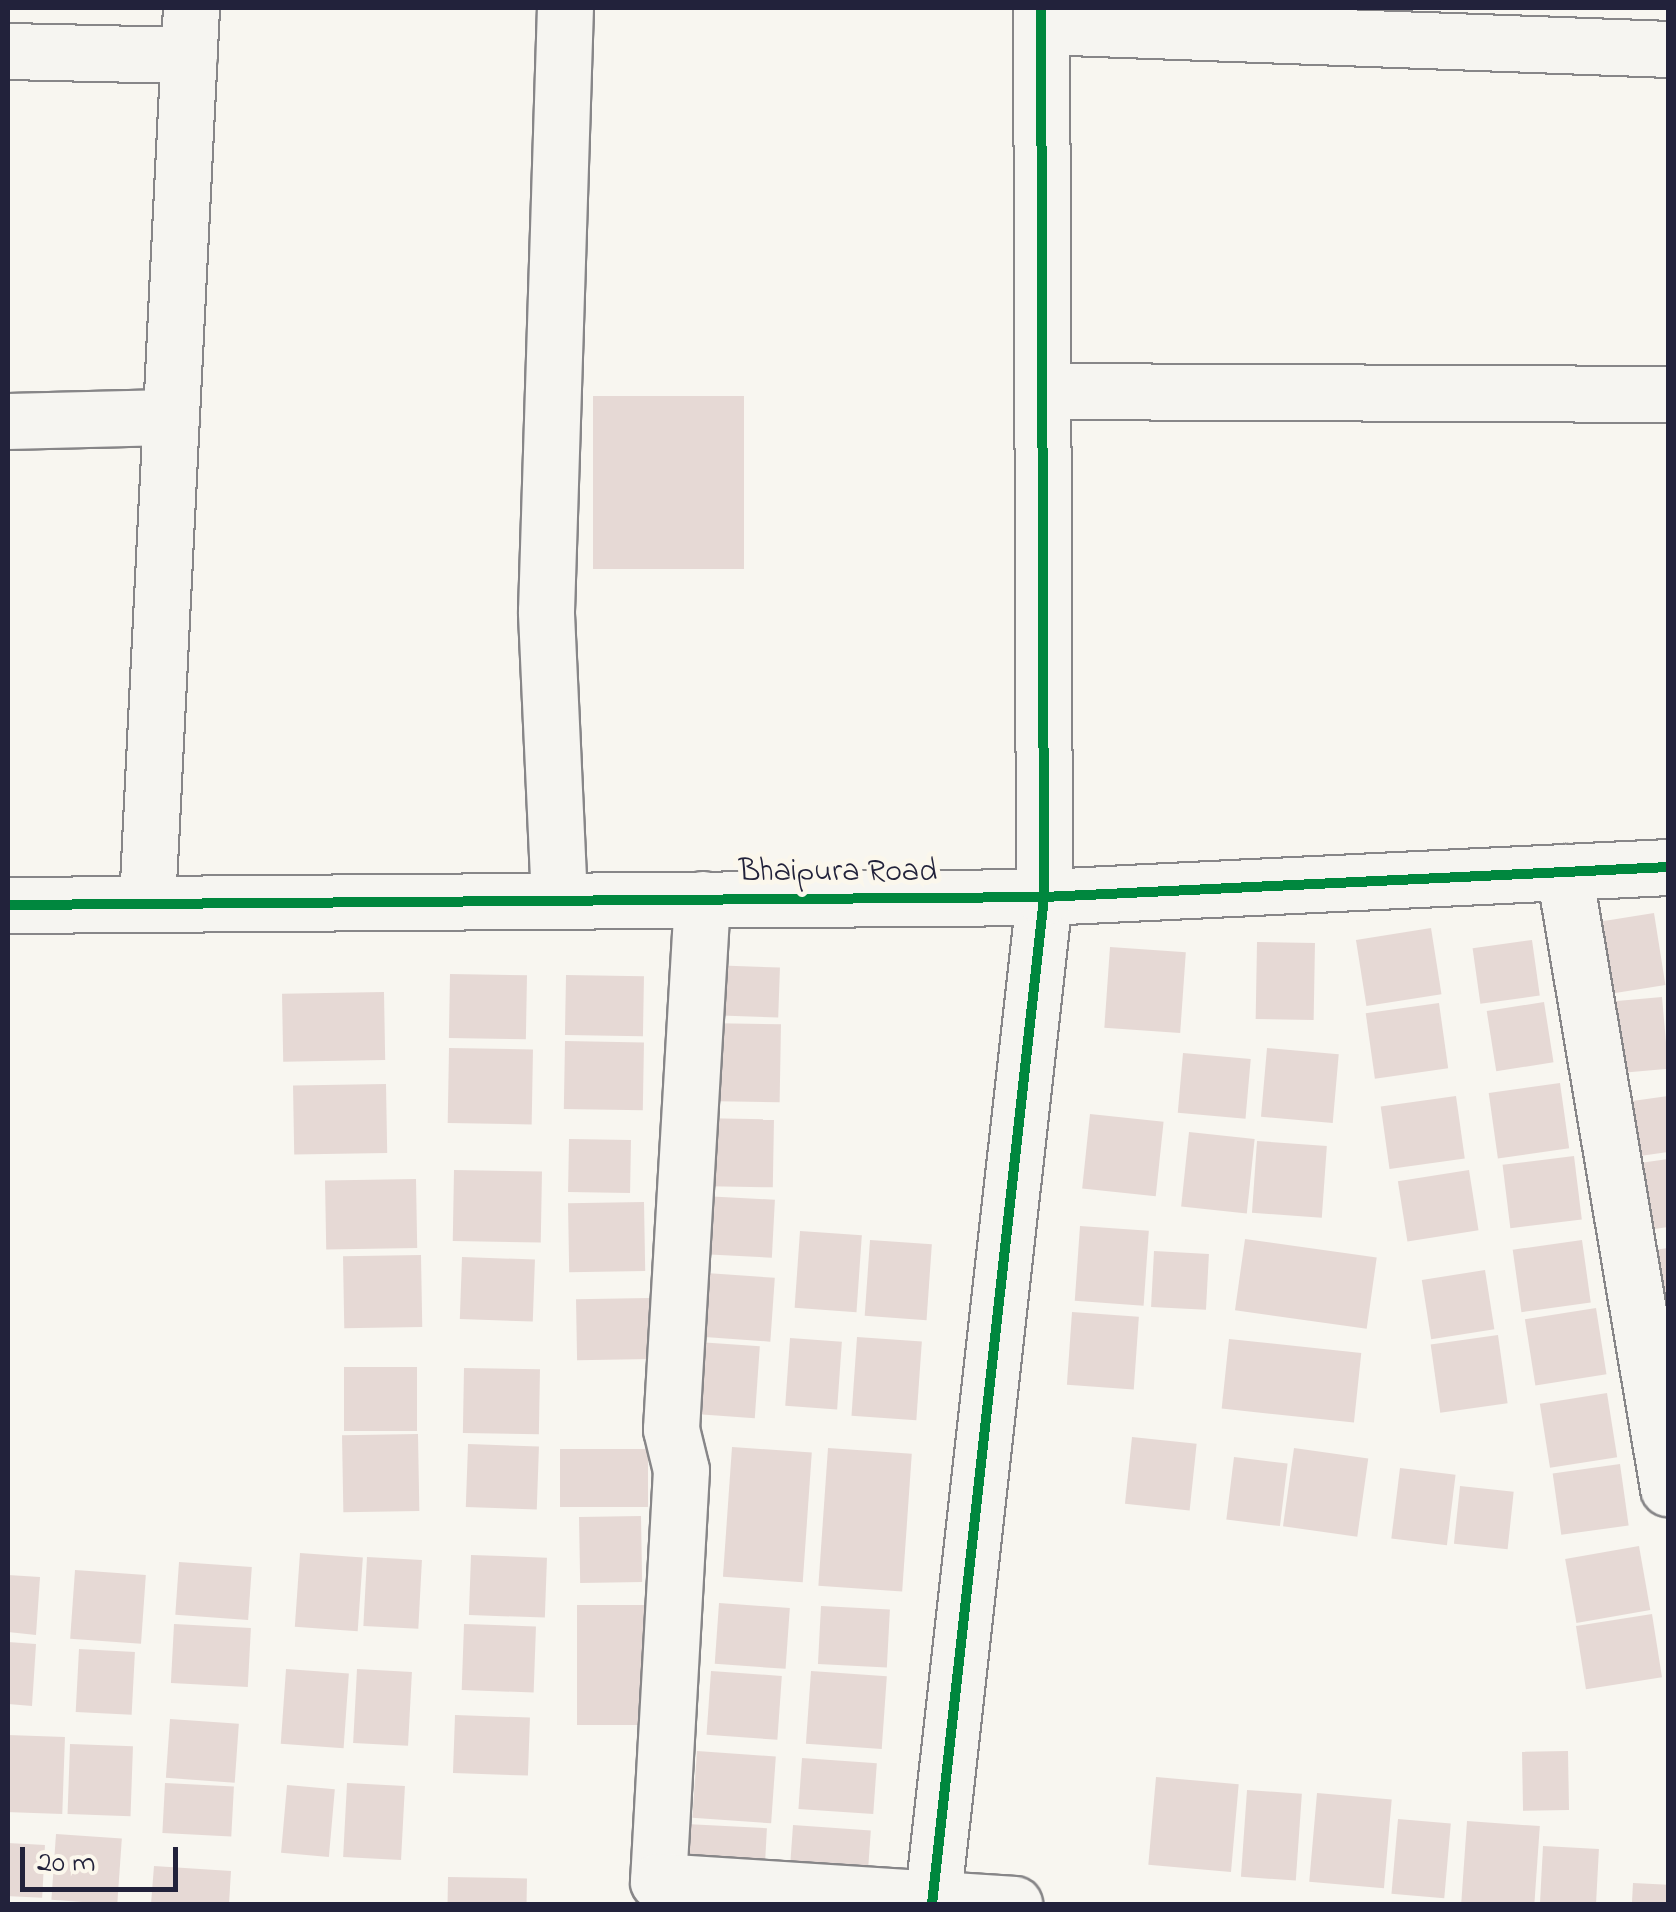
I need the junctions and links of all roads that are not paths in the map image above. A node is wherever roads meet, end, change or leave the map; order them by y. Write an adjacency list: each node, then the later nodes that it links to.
1 (565, 8): 13 (street)
2 (1042, 17): 4 (street); 6 (street)
3 (190, 31): 5 (street); 8 (street)
4 (1668, 48)
5 (8, 50)
6 (1042, 391): 7 (street); 12 (street)
7 (1668, 394)
8 (171, 417): 9 (street); 15 (street)
9 (8, 422)
10 (1668, 866): 11 (street, Bhaipura Road)
11 (1564, 872): 12 (street, Bhaipura Road); 17 (street)
12 (1044, 897): 14 (street, Bhaipura Road); 18 (street)
13 (559, 900): 14 (street, Bhaipura Road); 15 (street, Bhaipura Road)
14 (702, 900): 18 (street)
15 (147, 904): 16 (street, Bhaipura Road)
16 (8, 905)
17 (1668, 1488)
18 (932, 1903): 19 (street)
19 (1014, 1904)

